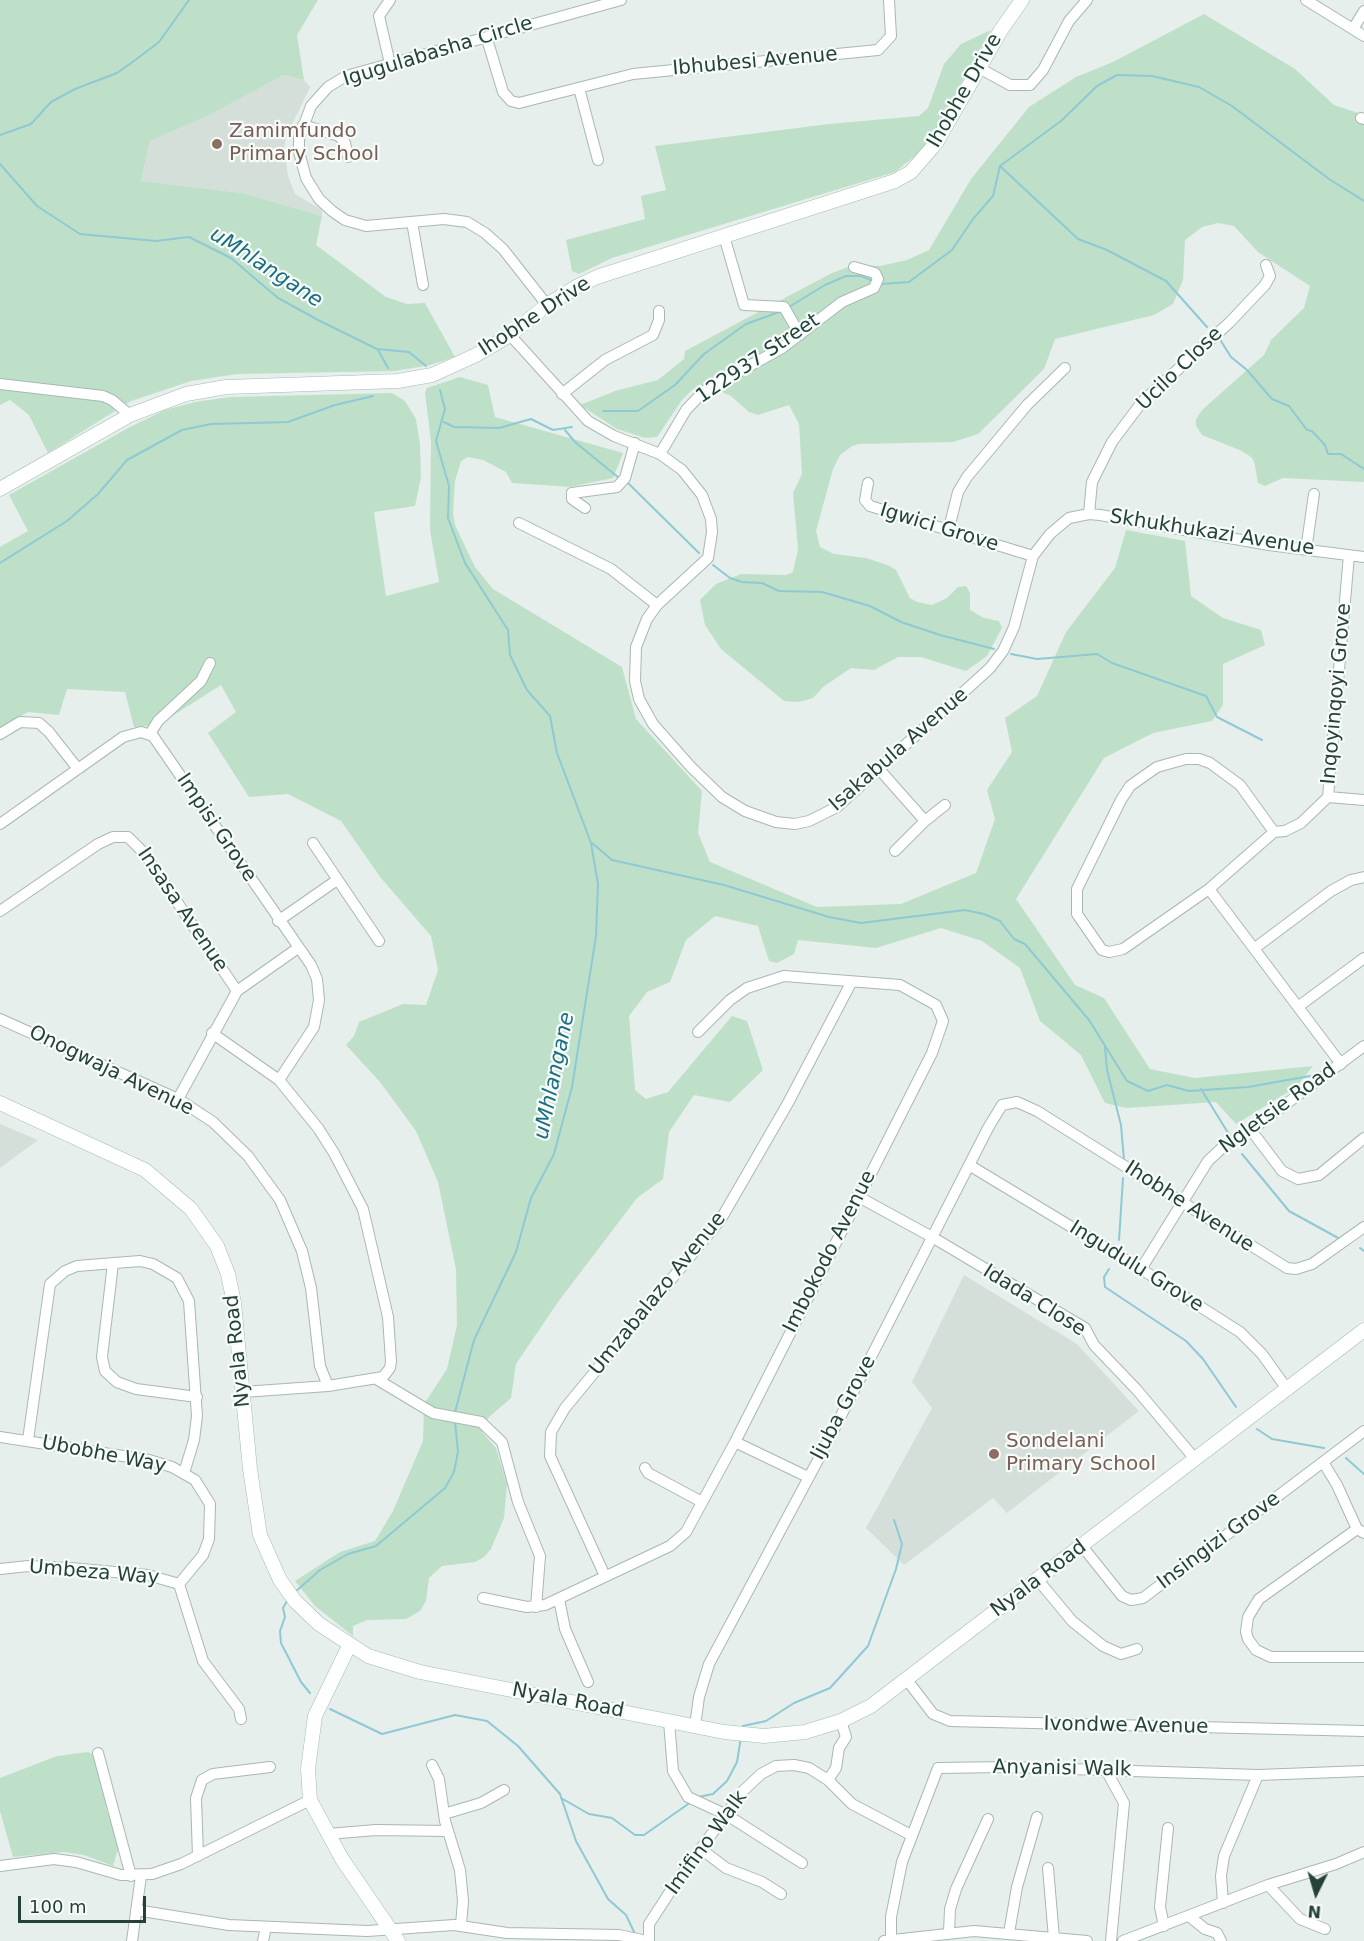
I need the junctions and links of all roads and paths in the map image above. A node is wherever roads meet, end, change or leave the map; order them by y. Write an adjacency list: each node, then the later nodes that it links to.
1 (390, 0): 11 (street)
2 (621, 0): 10 (street, Igugulabasha Circle)
3 (889, 0): 13 (street, Ibhubesi Avenue)
4 (1022, 0): 12 (street, Ihobhe Drive)
5 (1088, 0): 12 (street)
6 (1306, 0): 8 (street)
7 (1364, 11): 8 (street)
8 (1353, 29): 9 (street)
9 (1364, 36)
10 (487, 39): 11 (street, Igugulabasha Circle); 13 (street, Ibhubesi Avenue)
11 (390, 64): 14 (street, Igugulabasha Circle)
12 (979, 68): 18 (street, Ihobhe Drive)
13 (579, 88): 16 (street)
14 (303, 125): 15 (street); 17 (street, Igugulabasha Circle)
15 (348, 157)
16 (598, 160)
17 (412, 222): 21 (street); 22 (street, Igugulabasha Circle)
18 (723, 236): 22 (street, Ihobhe Drive); 25 (street)
19 (1266, 266): 36 (street, Ucilo Close)
20 (854, 267): 25 (street, 122937 Street)
21 (423, 285)
22 (547, 305): 24 (street, Ihobhe Drive)
23 (658, 312): 28 (street)
24 (510, 335): 28 (street, Isakabula Avenue); 29 (street, Ihobhe Drive)
25 (800, 335): 31 (street, 122937 Street)
26 (1065, 368): 39 (street)
27 (0, 384): 29 (street)
28 (562, 394): 30 (street, Isakabula Avenue)
29 (130, 415): 33 (street, Ihobhe Drive)
30 (635, 443): 31 (street, Isakabula Avenue); 35 (street)
31 (660, 454): 44 (street, Isakabula Avenue)
32 (868, 483): 39 (street, Igwici Grove)
33 (0, 489)
34 (1314, 494): 40 (street)
35 (585, 508)
36 (1089, 514): 38 (street, Skhukhukazi Avenue); 40 (street, Skhukhukazi Avenue)
37 (519, 523): 44 (street)
38 (1063, 525): 42 (street, Isakabula Avenue)
39 (948, 532): 42 (street, Igwici Grove)
40 (1306, 550): 41 (street, Skhukhukazi Avenue)
41 (1349, 555): 43 (street, Skhukhukazi Avenue); 50 (street, Inqoyinqoyi Grove)
42 (1033, 556): 49 (street, Isakabula Avenue)
43 (1364, 557)
44 (657, 605): 49 (street, Isakabula Avenue)
45 (210, 663): 47 (street)
46 (0, 734): 48 (street)
47 (150, 734): 48 (street); 62 (street, Impisi Grove)
48 (78, 769): 54 (street)
49 (879, 769): 53 (street)
50 (1328, 797): 51 (street, Inqoyinqoyi Grove); 55 (street, Inqoyinqoyi Grove)
51 (1364, 800)
52 (945, 806): 53 (street)
53 (925, 821): 57 (street)
54 (0, 824)
55 (1274, 832): 60 (street, Inqoyinqoyi Grove); 60 (street, Inqoyinqoyi Grove)
56 (313, 843): 59 (street)
57 (895, 851)
58 (1364, 877): 65 (street)
59 (337, 880): 62 (street); 63 (street)
60 (1209, 889): 65 (street)
61 (0, 911): 68 (street, Insasa Avenue)
62 (278, 921): 64 (street, Impisi Grove)
63 (379, 941)
64 (298, 948): 68 (street); 75 (street, Impisi Grove)
65 (1255, 948): 69 (street)
66 (1364, 958): 69 (street)
67 (851, 983): 71 (street, Imbokodo Avenue); 82 (street, Imbokodo Avenue); 107 (street, Umzabalazo Avenue)
68 (237, 991): 72 (street)
69 (1299, 1006): 74 (street)
70 (0, 1018): 76 (street, Onogwaja Avenue)
71 (698, 1032)
72 (212, 1033): 75 (street); 76 (street)
73 (1364, 1046): 74 (street, Ngletsie Road)
74 (1341, 1064): 79 (street, Ngletsie Road)
75 (279, 1080): 89 (street)
76 (178, 1099): 90 (street, Onogwaja Avenue)
77 (1013, 1102): 81 (street, Ijuba Grove); 83 (street, Ihobhe Avenue)
78 (0, 1103): 92 (street, Nyala Road)
79 (1251, 1130): 80 (street); 83 (street, Ngletsie Road)
80 (1364, 1138)
81 (969, 1165): 85 (street, Ijuba Grove); 87 (street, Ingudulu Grove)
82 (857, 1196): 85 (street, Idada Close); 97 (street, Imbokodo Avenue)
83 (1182, 1201): 84 (street, Ihobhe Avenue); 87 (street, Ngletsie Road)
84 (1364, 1227)
85 (932, 1237): 98 (street, Idada Close); 102 (street, Ijuba Grove)
86 (113, 1263): 93 (street); 93 (street); 96 (street)
87 (1141, 1269): 91 (street, Ingudulu Grove)
88 (1364, 1330): 91 (street, Nyala Road)
89 (378, 1380): 90 (street); 112 (street)
90 (328, 1386): 92 (street)
91 (1287, 1389): 98 (street, Nyala Road)
92 (243, 1392): 113 (street, Nyala Road)
93 (197, 1396): 101 (street)
94 (1364, 1431): 99 (street, Insingizi Grove)
95 (0, 1437): 96 (street, Ubobhe Way)
96 (28, 1440): 101 (street, Ubobhe Way)
97 (735, 1442): 102 (street); 103 (street, Imbokodo Avenue)
98 (1195, 1460): 105 (street, Nyala Road)
99 (1323, 1462): 104 (street); 105 (street, Insingizi Grove)
100 (645, 1468): 103 (street)
101 (184, 1473): 109 (street, Ubobhe Way)
102 (808, 1477): 121 (street, Ijuba Grove)
103 (702, 1502): 107 (street, Imbokodo Avenue)
104 (1360, 1531): 115 (street)
105 (1082, 1546): 108 (street, Nyala Road)
106 (0, 1569): 109 (street, Umbeza Way)
107 (605, 1576): 111 (street, Imbokodo Avenue)
108 (1038, 1580): 114 (street); 116 (street, Nyala Road)
109 (179, 1584): 118 (street, Umbeza Way)
110 (483, 1598): 112 (street, Imbokodo Avenue)
111 (560, 1599): 112 (street, Imbokodo Avenue); 117 (street)
112 (536, 1607)
113 (349, 1646): 119 (street, Nyala Road); 131 (street)
114 (1137, 1649)
115 (1364, 1657)
116 (907, 1680): 120 (street, Nyala Road); 122 (street, Ivondwe Avenue)
117 (588, 1682)
118 (241, 1719)
119 (669, 1721): 121 (street, Nyala Road); 133 (street)
120 (841, 1721): 121 (street, Nyala Road); 129 (street)
121 (695, 1726)
122 (1364, 1731)
123 (98, 1753): 146 (street)
124 (432, 1765): 132 (street)
125 (270, 1767): 142 (street)
126 (1106, 1770): 128 (street, Anyanisi Walk); 139 (street, Anyanisi Walk); 169 (street)
127 (1364, 1771): 128 (street, Anyanisi Walk)
128 (1258, 1775): 149 (street)
129 (828, 1780): 133 (street, Imifino Walk); 139 (street, Imifino Walk)
130 (504, 1790): 132 (street)
131 (310, 1800): 138 (street); 142 (street)
132 (444, 1814): 137 (street)
133 (727, 1815): 140 (street, Imifino Walk); 143 (street)
134 (1037, 1817): 158 (street)
135 (988, 1819): 157 (street)
136 (1168, 1828): 153 (street)
137 (448, 1832): 138 (street); 152 (street)
138 (328, 1834): 159 (street)
139 (911, 1836): 163 (street, Anyanisi Walk)
140 (701, 1848): 148 (street); 166 (street, Imifino Walk)
141 (1364, 1852): 147 (street)
142 (198, 1856): 146 (street)
143 (802, 1863)
144 (0, 1866): 146 (street)
145 (1048, 1868): 161 (street)
146 (136, 1876): 150 (street)
147 (1268, 1885): 149 (street); 156 (street)
148 (781, 1894)
149 (1222, 1903): 151 (street)
150 (136, 1910): 154 (street); 162 (street)
151 (1189, 1916): 153 (street); 171 (street)
152 (461, 1925): 159 (street); 160 (street)
153 (1164, 1926): 170 (street)
154 (266, 1927): 155 (street); 164 (street)
155 (337, 1928): 159 (street); 165 (street)
156 (1325, 1929)
157 (949, 1932): 158 (street); 163 (street)
158 (1009, 1933): 161 (street)
159 (396, 1936)
160 (530, 1937): 166 (street)
161 (1054, 1938): 167 (street)
162 (133, 1940)
163 (889, 1940)
164 (263, 1941)
165 (334, 1941)
166 (648, 1941)
167 (1081, 1941): 168 (street)
168 (1087, 1941)
169 (1111, 1941)
170 (1123, 1941)
171 (1221, 1941)

